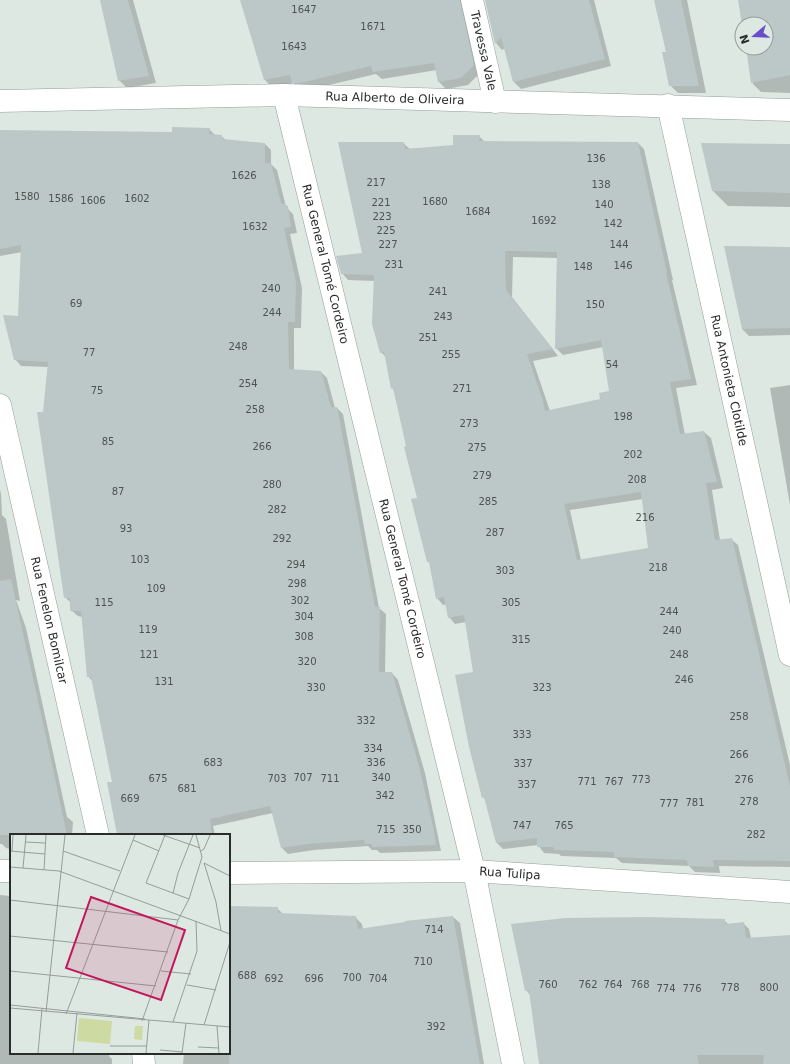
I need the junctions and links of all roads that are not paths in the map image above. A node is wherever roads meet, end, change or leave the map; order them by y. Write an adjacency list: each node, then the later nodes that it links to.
1 (472, 0): 4 (street, Travessa Vale)
2 (284, 95): 3 (street, Rua Alberto de Oliveira); 4 (street, Rua Alberto de Oliveira); 10 (street, Rua General Tomé Cordeiro)
3 (0, 101)
4 (495, 102): 5 (street, Rua Alberto de Oliveira)
5 (668, 105): 6 (street, Rua Alberto de Oliveira); 8 (street, Rua Antonieta Clotilde)
6 (790, 110)
7 (0, 405): 9 (street, Rua Fenelon Bomilcar)
8 (790, 655)
9 (98, 834)
10 (474, 871): 11 (street, Rua Tulipa); 12 (street, Rua Tulipa); 15 (street, Rua General Tomé Cordeiro)
11 (230, 873)
12 (790, 892)
13 (142, 1054): 14 (street)
14 (144, 1064)
15 (513, 1064)

